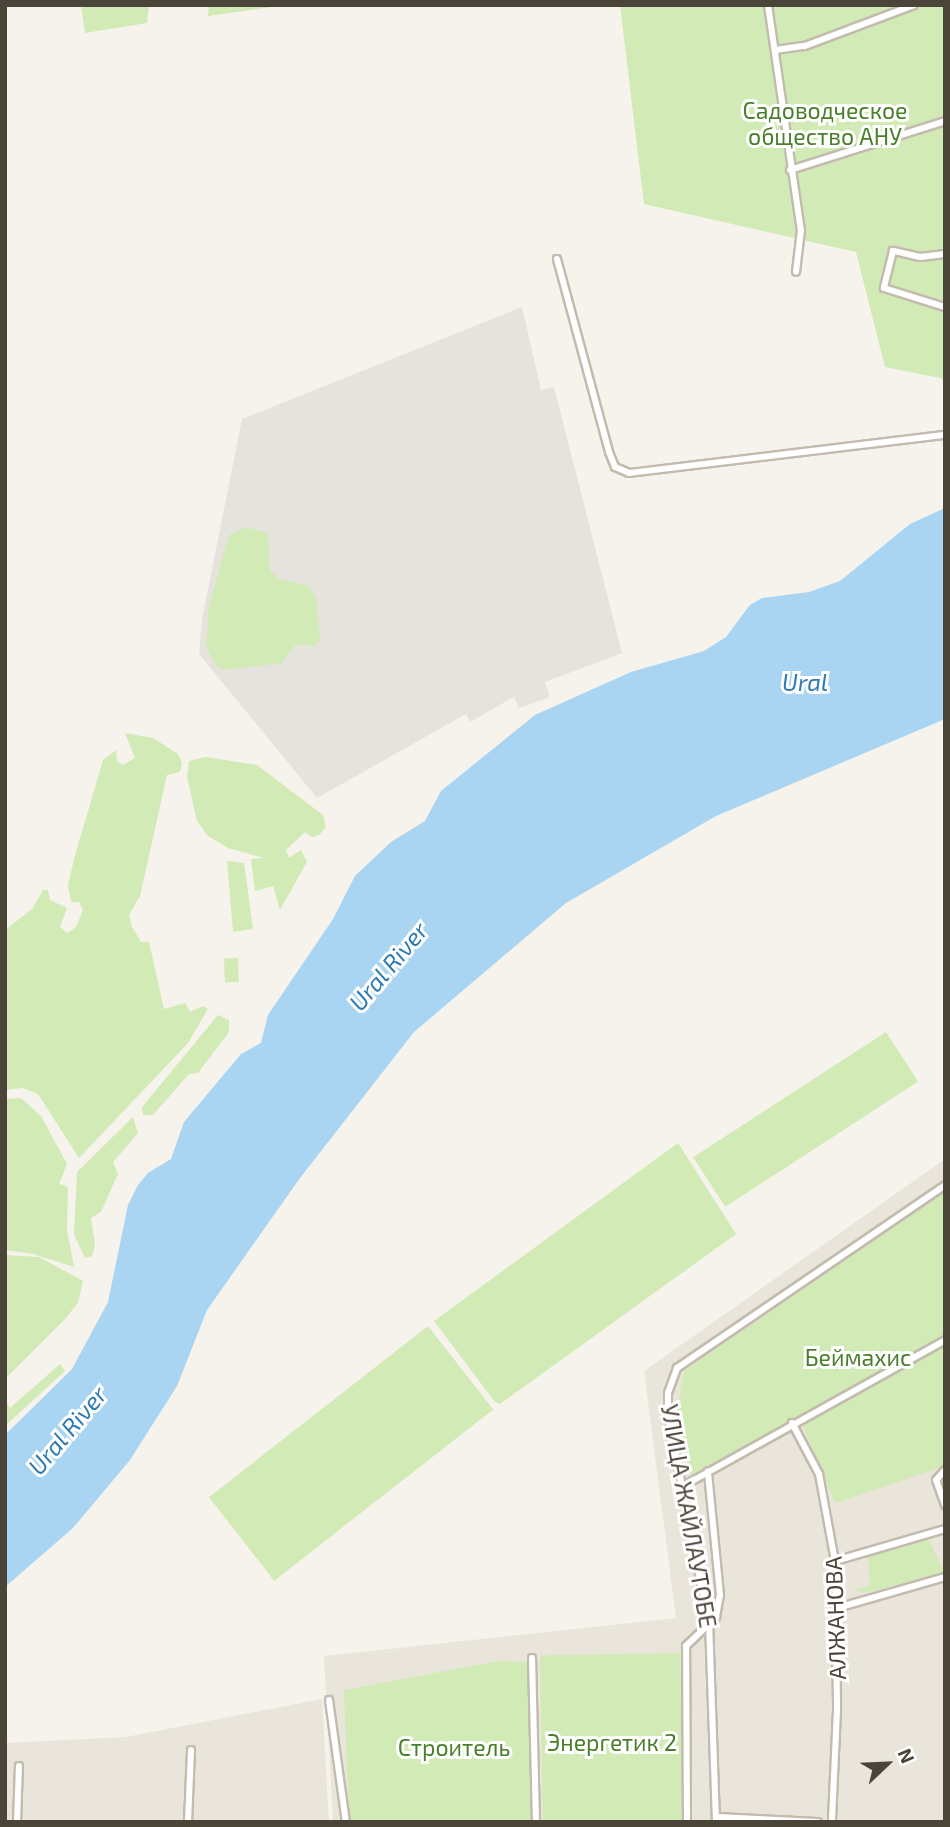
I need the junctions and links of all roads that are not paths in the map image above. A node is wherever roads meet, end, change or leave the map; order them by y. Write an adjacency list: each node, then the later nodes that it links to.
1 (768, 5): 3 (street)
2 (914, 5): 3 (street)
3 (775, 50): 5 (street)
4 (945, 121): 5 (street)
5 (790, 170): 8 (street)
6 (945, 254): 9 (street)
7 (556, 260): 10 (street)
8 (796, 272)
9 (945, 306)
10 (945, 435)
11 (945, 1185): 16 (street, УЛИЦА ЖАЙЛАУТОБЕ)
12 (945, 1339): 13 (street)
13 (792, 1423): 15 (street); 19 (street, АЛЖАНОВА)
14 (945, 1470): 17 (street)
15 (708, 1472): 16 (street); 22 (street)
16 (685, 1485): 22 (street, УЛИЦА ЖАЙЛАУТОБЕ)
17 (945, 1505)
18 (945, 1529): 19 (street)
19 (835, 1561): 21 (street, АЛЖАНОВА)
20 (945, 1577): 21 (street)
21 (837, 1608): 34 (street, АЛЖАНОВА)
22 (709, 1625): 27 (street, УЛИЦА ЖАЙЛАУТОБЕ); 32 (street)
23 (532, 1658): 31 (street)
24 (329, 1700): 30 (street)
25 (191, 1750): 29 (street)
26 (19, 1766): 28 (street)
27 (716, 1819): 33 (street)
28 (17, 1822)
29 (188, 1822)
30 (346, 1822)
31 (536, 1822)
32 (687, 1822)
33 (818, 1822)
34 (832, 1822)

